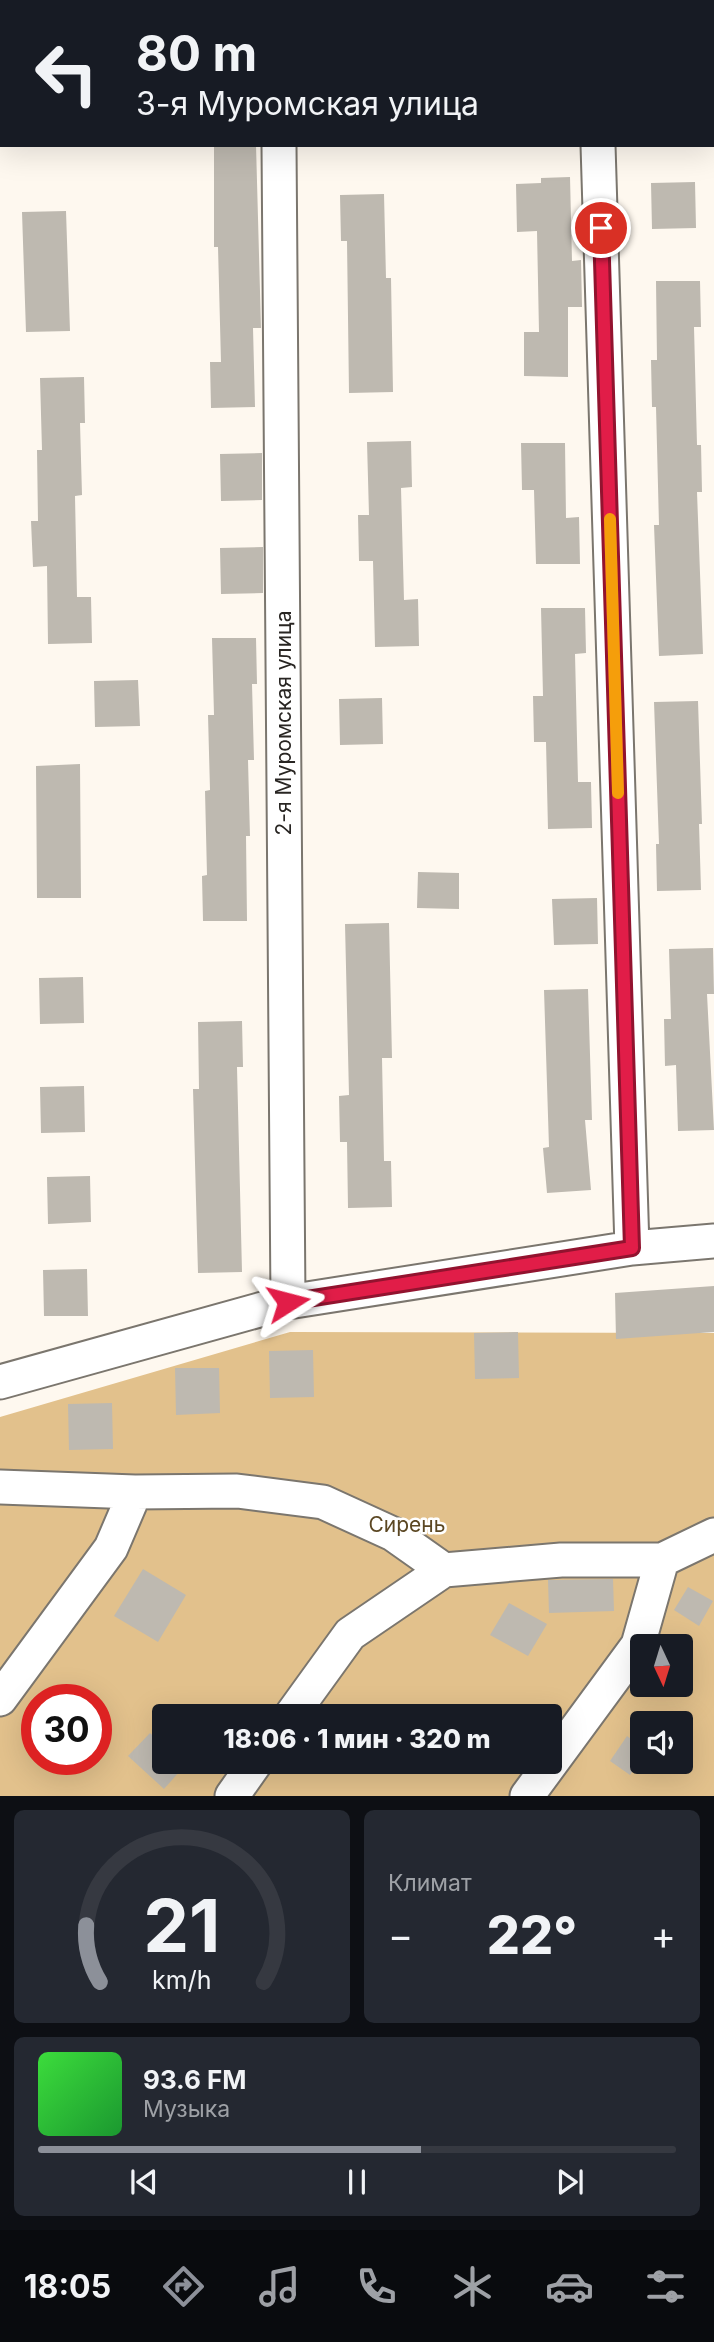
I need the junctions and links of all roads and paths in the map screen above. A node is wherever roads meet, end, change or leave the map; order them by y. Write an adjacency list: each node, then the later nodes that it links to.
1 (279, 147): 5 (street, 2-я Муромская улица)
2 (598, 147): 4 (street)
3 (714, 1241): 4 (street)
4 (632, 1248): 5 (street)
5 (288, 1302): 6 (street)
6 (0, 1382)
7 (0, 1487): 8 (street)
8 (135, 1492): 11 (street); 12 (street)
9 (714, 1535): 10 (street)
10 (662, 1560): 11 (street); 16 (street)
11 (444, 1570): 13 (street)
12 (0, 1699)
13 (299, 1704)
14 (248, 1774): 15 (street)
15 (232, 1796)
16 (527, 1796)

